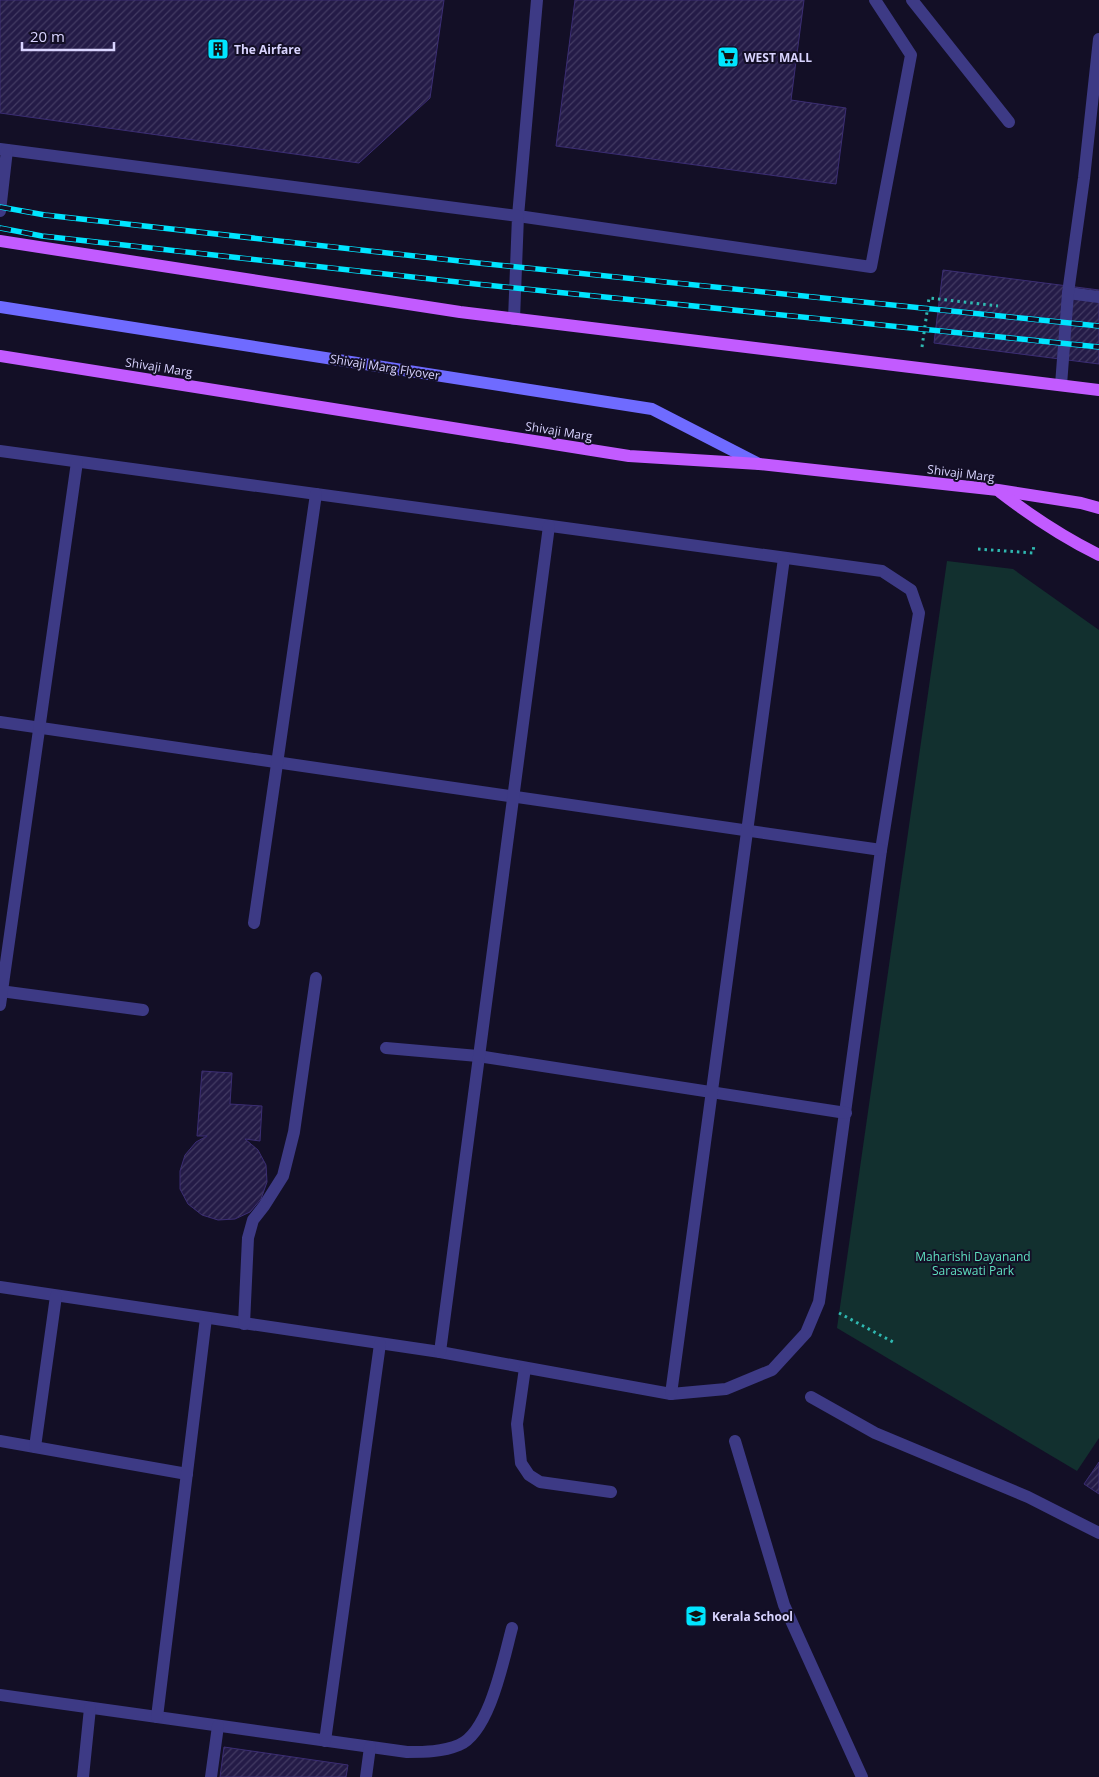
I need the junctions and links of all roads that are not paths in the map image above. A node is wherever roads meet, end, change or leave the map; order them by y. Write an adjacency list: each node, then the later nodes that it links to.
1 (537, 0): 8 (street)
2 (875, 0): 8 (street)
3 (912, 0): 5 (street)
4 (1099, 39): 10 (street)
5 (1009, 122)
6 (3, 150): 7 (street); 8 (street)
7 (0, 211)
8 (518, 216): 13 (street)
9 (0, 241): 13 (main road)
10 (1068, 293): 11 (street); 15 (street)
11 (1099, 297)
12 (0, 307): 19 (main road, Shivaji Marg Flyover)
13 (514, 319): 15 (main road)
14 (0, 356): 19 (main road, Shivaji Marg)
15 (1061, 385): 16 (main road)
16 (1099, 392)
17 (0, 451): 18 (street)
18 (77, 462): 21 (street); 27 (street)
19 (759, 464): 20 (main road, Shivaji Marg)
20 (998, 490): 22 (main road); 24 (main road, Shivaji Marg)
21 (316, 494): 23 (street); 28 (street)
22 (1099, 508)
23 (548, 526): 25 (street); 29 (street)
24 (1099, 555)
25 (784, 558): 30 (street); 31 (street)
26 (0, 722): 27 (street)
27 (39, 726): 28 (street); 34 (street)
28 (277, 762): 29 (street); 32 (street)
29 (513, 796): 30 (street); 38 (street)
30 (747, 831): 31 (street); 39 (street)
31 (881, 850): 40 (street)
32 (254, 922)
33 (316, 978): 44 (street)
34 (1, 991): 35 (street); 36 (street)
35 (0, 1005)
36 (142, 1010)
37 (386, 1048): 38 (street)
38 (478, 1056): 39 (street); 46 (street)
39 (712, 1091): 40 (street); 48 (street)
40 (846, 1113): 48 (street)
41 (0, 1288): 42 (street)
42 (56, 1296): 43 (street); 52 (street)
43 (206, 1318): 44 (street); 53 (street)
44 (244, 1324): 45 (street)
45 (380, 1344): 46 (street); 61 (street)
46 (440, 1352): 47 (street)
47 (525, 1368): 48 (street); 54 (street)
48 (671, 1394)
49 (811, 1397): 55 (street)
50 (0, 1441): 52 (street)
51 (735, 1441): 66 (street)
52 (35, 1448): 53 (street)
53 (187, 1474): 59 (street)
54 (611, 1492)
55 (1099, 1533)
56 (512, 1628): 62 (street)
57 (0, 1695): 58 (street)
58 (90, 1708): 59 (street); 63 (street)
59 (157, 1717): 60 (street)
60 (218, 1726): 61 (street); 64 (street)
61 (325, 1741): 62 (street)
62 (370, 1747): 65 (street)
63 (83, 1777)
64 (211, 1777)
65 (366, 1777)
66 (862, 1777)

